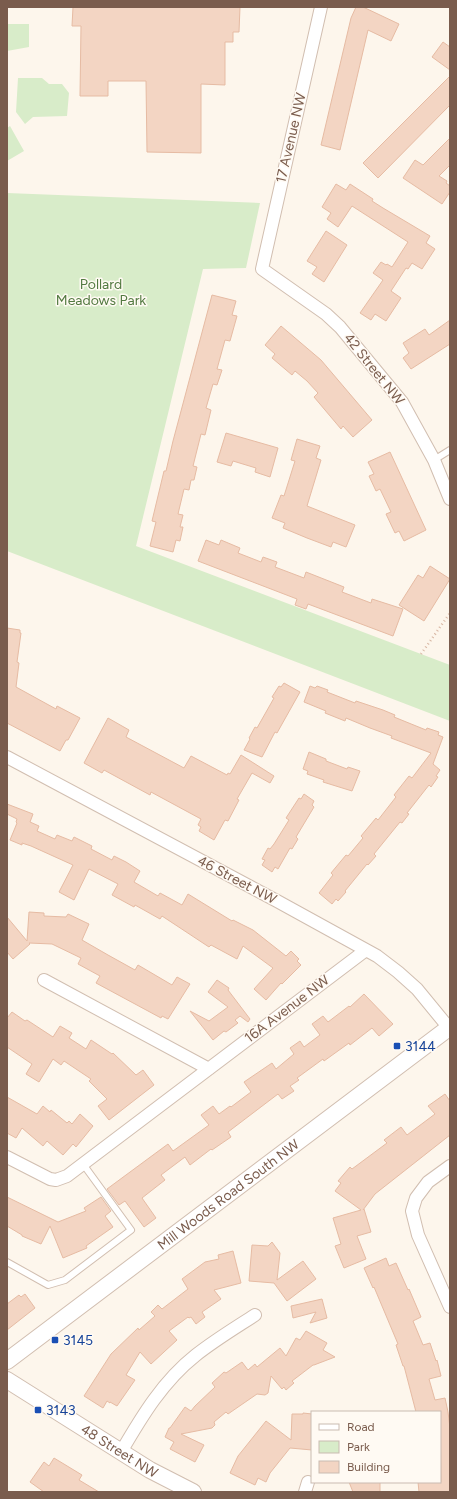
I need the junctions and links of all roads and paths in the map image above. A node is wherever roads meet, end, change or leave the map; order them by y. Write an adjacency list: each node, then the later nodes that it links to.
1 (322, 7): 2 (street, 17 Avenue NW)
2 (262, 268): 4 (street, 42 Street NW)
3 (450, 450): 4 (lane)
4 (434, 460): 5 (street, 42 Street NW)
5 (450, 499)
6 (450, 613): 7 (path)
7 (421, 654)
8 (7, 757): 9 (street, 46 Street NW)
9 (366, 950): 11 (street, 46 Street NW); 12 (street, 16A Avenue NW)
10 (44, 980): 12 (street)
11 (449, 1027): 19 (street, Mill Woods Road South NW)
12 (208, 1069): 14 (street, 16A Avenue NW)
13 (7, 1156): 14 (street, 16A Avenue NW)
14 (83, 1164): 16 (lane)
15 (450, 1166): 17 (street)
16 (7, 1262)
17 (450, 1307)
18 (255, 1315): 21 (street)
19 (7, 1361)
20 (7, 1380): 21 (street, 48 Street NW)
21 (121, 1452): 22 (street, 48 Street NW)
22 (184, 1490)

